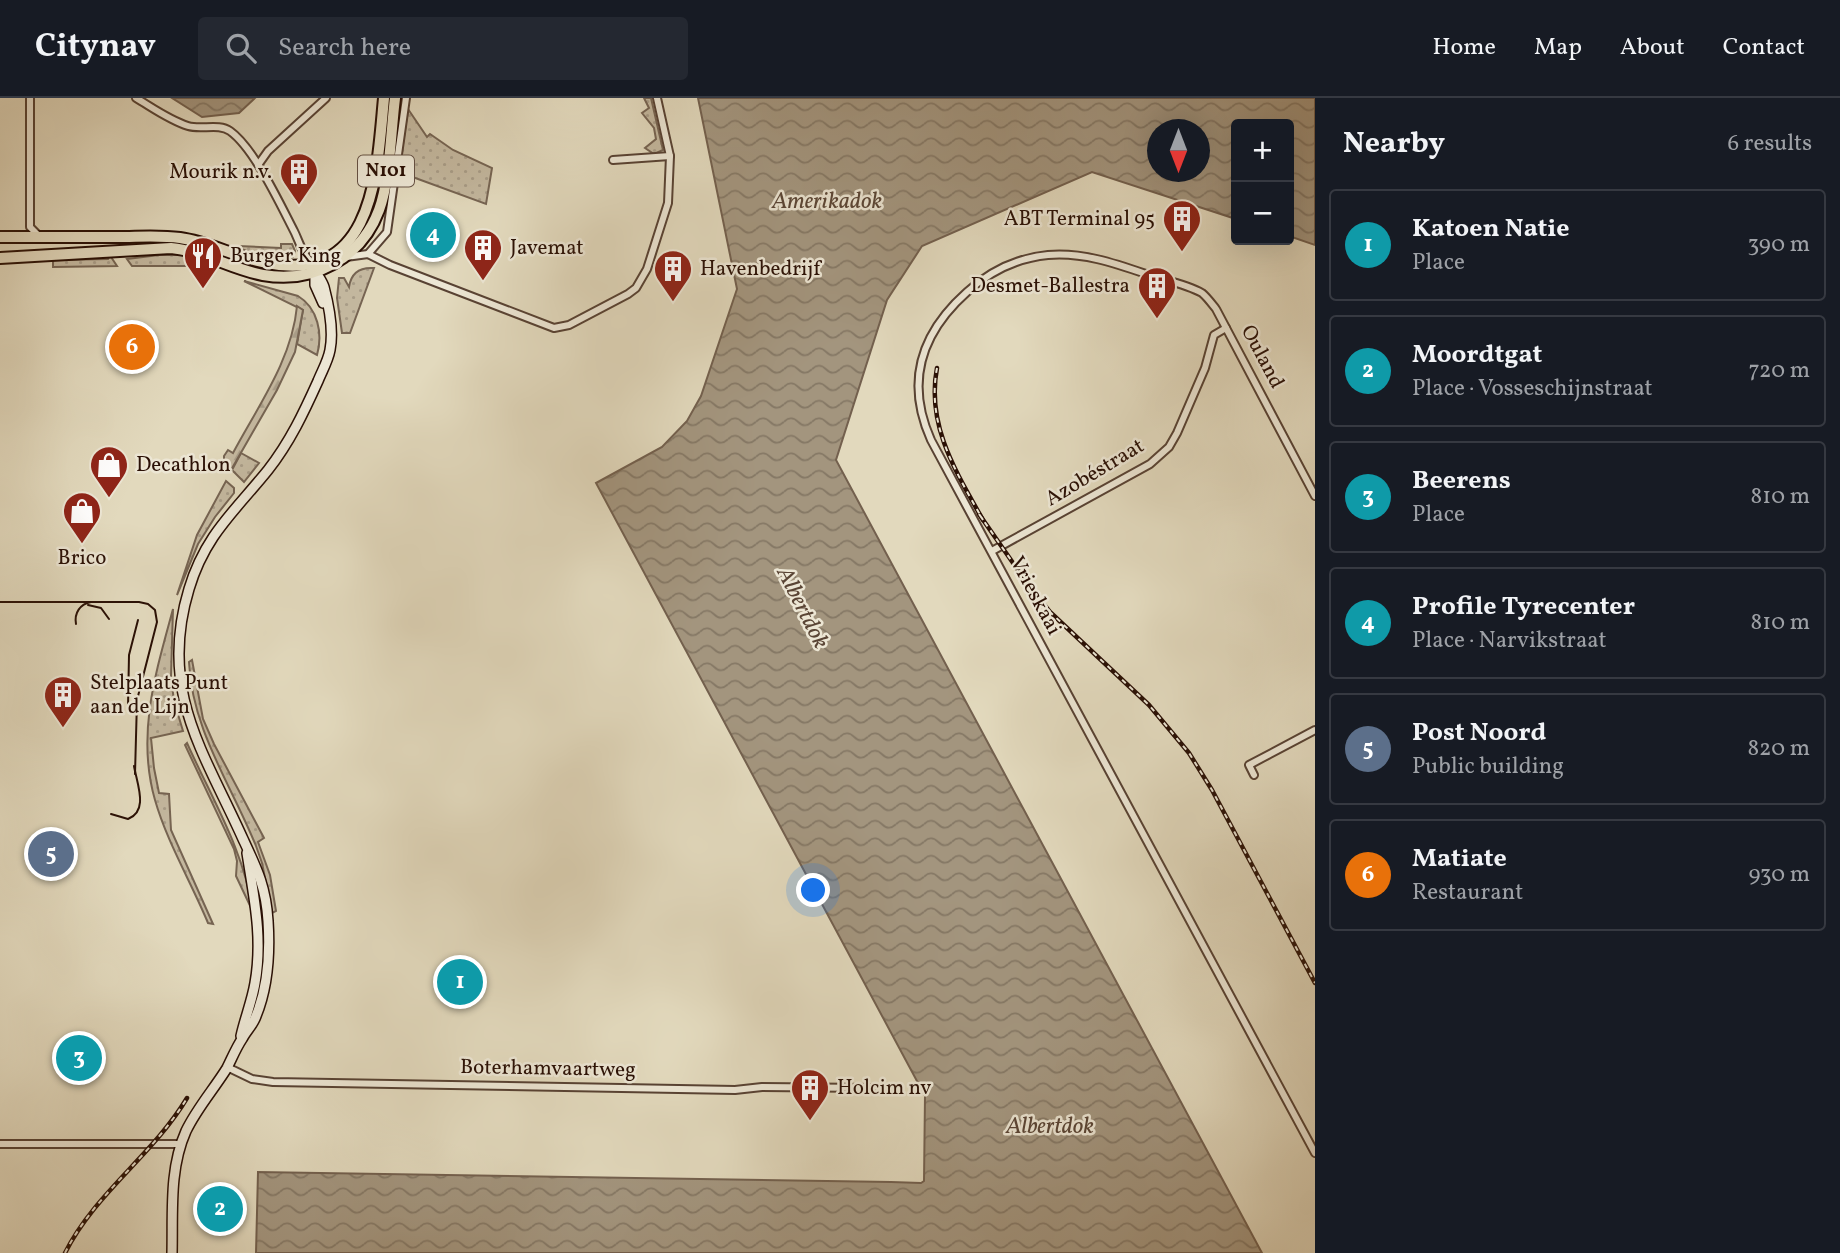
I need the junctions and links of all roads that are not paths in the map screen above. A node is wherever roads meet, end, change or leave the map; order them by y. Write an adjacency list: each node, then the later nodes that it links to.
1 (30, 98): 12 (street)
2 (136, 98): 10 (street)
3 (326, 98): 10 (street)
4 (384, 98): 13 (main road, N101)
5 (395, 98): 13 (main road, N101)
6 (406, 98): 14 (street)
7 (657, 98): 8 (street)
8 (670, 156): 9 (street); 14 (street)
9 (613, 160)
10 (258, 165): 17 (street)
11 (1, 237): 12 (main road, N101)
12 (40, 237): 17 (main road, N101)
13 (358, 238): 15 (main road, N101); 17 (main road, N101)
14 (368, 254): 15 (street)
15 (346, 257): 17 (main road, N101)
16 (0, 258): 17 (main road, N101)
17 (314, 267): 24 (street)
18 (1216, 309): 19 (street, Ouland); 21 (street, Vrieskaai)
19 (1226, 328): 20 (street, Ouland); 21 (street, Azobéstraat)
20 (1315, 496)
21 (992, 551): 28 (street, Vrieskaai)
22 (1315, 730): 23 (street)
23 (1254, 775)
24 (227, 1068): 25 (street, Boterhamvaartweg); 27 (street)
25 (871, 1088)
26 (0, 1144): 27 (street)
27 (181, 1144): 29 (street)
28 (1315, 1153)
29 (172, 1253)

